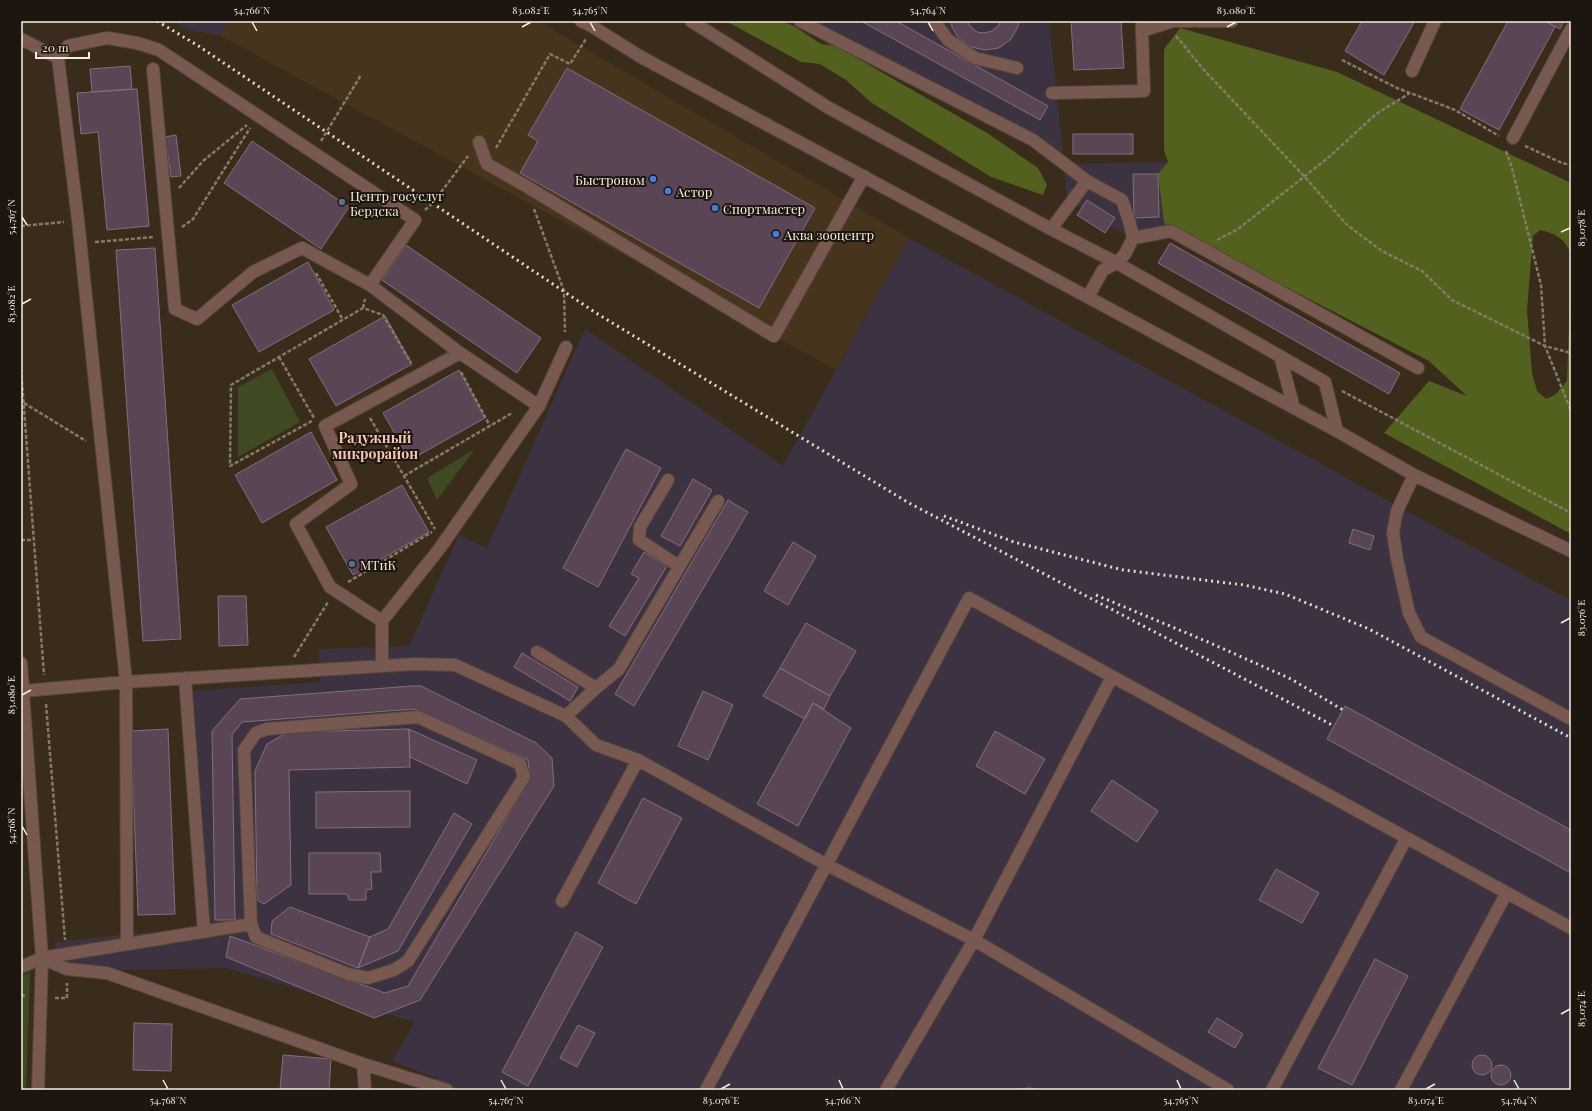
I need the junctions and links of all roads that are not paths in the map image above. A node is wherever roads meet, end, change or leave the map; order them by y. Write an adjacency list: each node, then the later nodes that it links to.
1 (581, 21): 18 (street)
2 (691, 21): 20 (street)
3 (800, 21): 19 (street)
4 (934, 21): 13 (street)
5 (1232, 21): 7 (street)
6 (1435, 21): 14 (street)
7 (1170, 22): 8 (street)
8 (1142, 26): 15 (street)
9 (1571, 29): 16 (street)
10 (21, 39): 11 (street)
11 (58, 58): 23 (street); 43 (street)
12 (153, 68): 23 (street)
13 (1017, 68)
14 (1412, 71)
15 (1052, 93)
16 (1513, 138)
17 (478, 142): 18 (street)
18 (864, 176): 24 (street)
19 (1087, 181): 20 (street); 21 (street)
20 (1051, 229): 22 (street)
21 (1133, 238): 22 (street); 28 (street)
22 (1117, 263): 24 (street); 27 (street)
23 (370, 285): 26 (street)
24 (1088, 297): 30 (street)
25 (566, 347): 29 (street)
26 (456, 355): 29 (street); 37 (street)
27 (1280, 356): 30 (street); 31 (street)
28 (1418, 368)
29 (539, 406): 37 (street)
30 (1294, 408): 31 (street)
31 (1337, 431): 32 (street)
32 (1414, 475): 35 (street); 47 (street)
33 (668, 480): 36 (street)
34 (718, 501): 36 (street)
35 (1571, 551)
36 (680, 566): 44 (street)
37 (382, 621): 40 (street)
38 (537, 652): 44 (street)
39 (21, 663): 45 (street)
40 (382, 666): 42 (street); 46 (street)
41 (1112, 677): 49 (street); 50 (street); 56 (street)
42 (185, 678): 43 (street); 55 (street)
43 (126, 682): 45 (street); 57 (street)
44 (596, 688): 46 (street)
45 (23, 691): 58 (street)
46 (566, 716): 48 (street)
47 (1571, 719)
48 (638, 760): 50 (street); 52 (street)
49 (1406, 839): 51 (street); 67 (street)
50 (827, 865): 56 (street); 64 (street)
51 (1506, 894): 54 (street); 68 (street)
52 (562, 901)
53 (251, 924): 53 (street); 55 (street)
54 (1571, 928)
55 (204, 932): 57 (street)
56 (974, 940): 65 (street); 66 (street)
57 (127, 944): 58 (street)
58 (42, 958): 59 (street); 60 (street); 61 (street)
59 (21, 967)
60 (363, 1064): 62 (street); 63 (street)
61 (38, 1090)
62 (365, 1090)
63 (447, 1090)
64 (706, 1090)
65 (886, 1090)
66 (1228, 1090)
67 (1272, 1090)
68 (1401, 1090)

